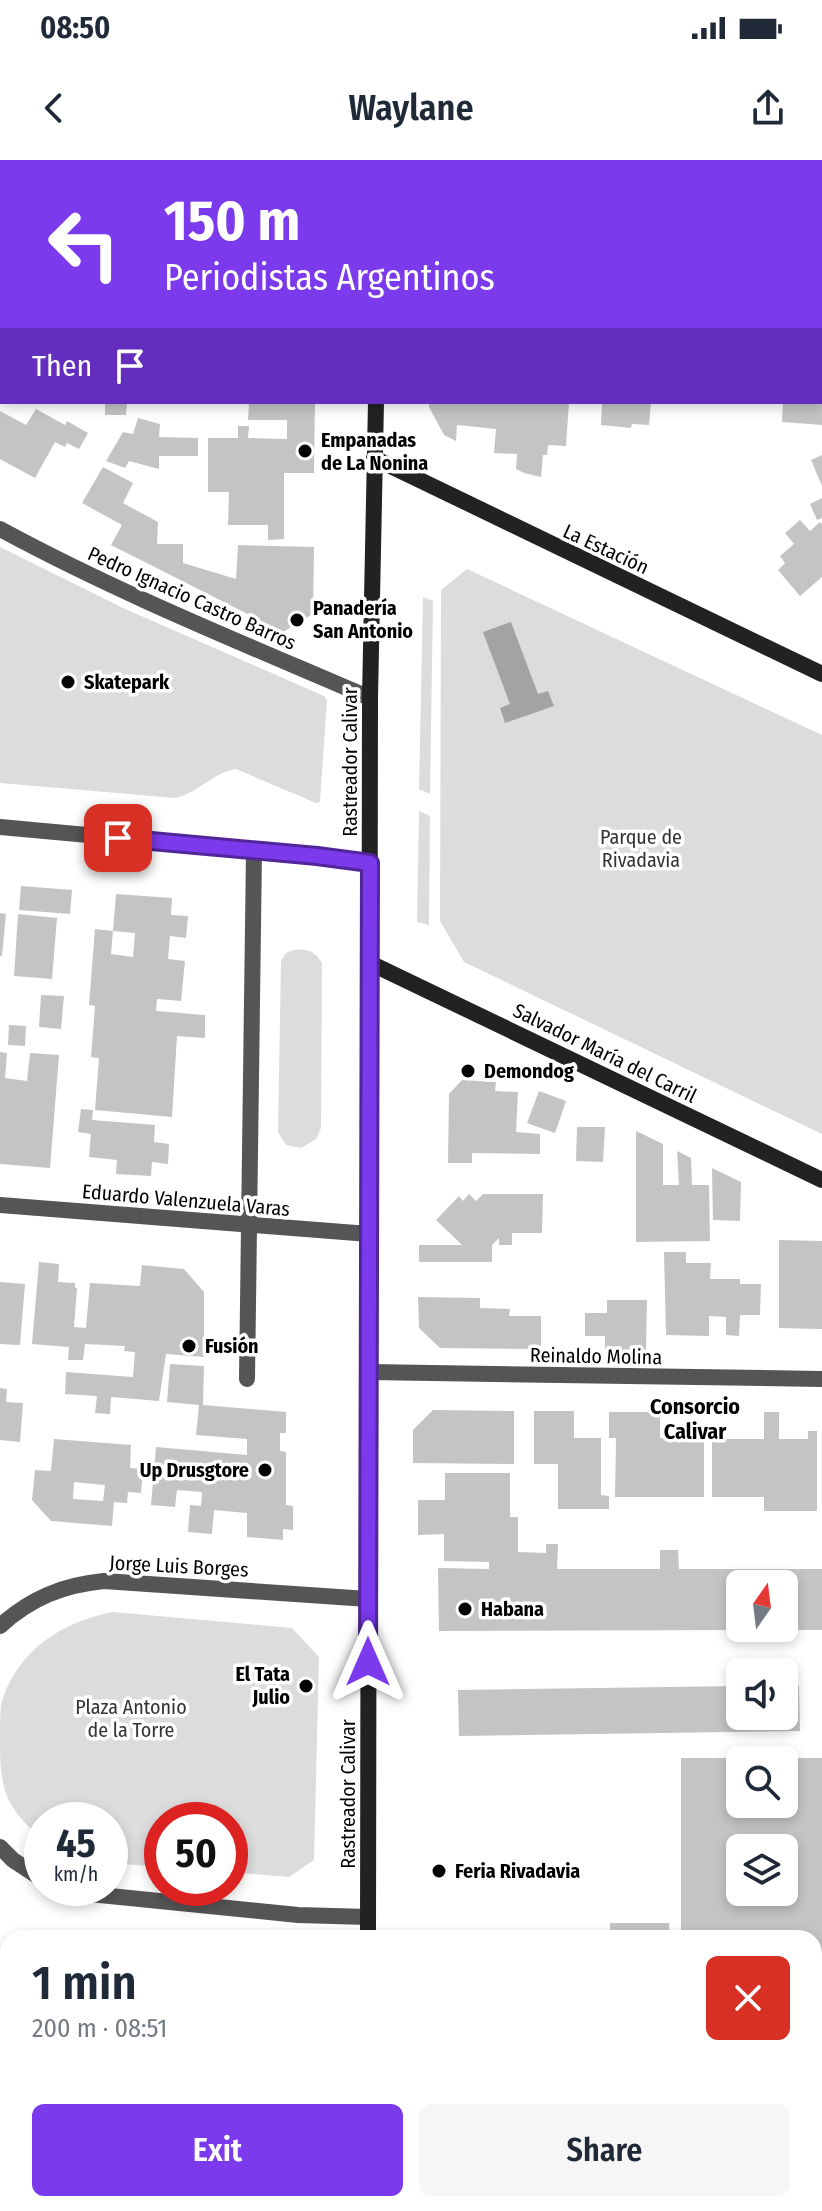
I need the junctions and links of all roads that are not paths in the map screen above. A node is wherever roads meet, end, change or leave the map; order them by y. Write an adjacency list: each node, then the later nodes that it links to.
1 (376, 404): 2 (main road, Rastreador Calivar)
2 (374, 458): 4 (main road, La Estación); 5 (main road, Rastreador Calivar)
3 (0, 529): 5 (street, Pedro Ignacio Castro Barros)
4 (822, 674)
5 (370, 698): 8 (main road, Rastreador Calivar)
6 (0, 827): 7 (street)
7 (254, 851): 8 (street); 12 (street)
8 (370, 863): 9 (main road, Rastreador Calivar)
9 (370, 963): 10 (main road, Salvador María del Carril); 13 (main road, Rastreador Calivar)
10 (822, 1180)
11 (0, 1205): 12 (street, Eduardo Valenzuela Varas)
12 (249, 1225): 13 (street, Eduardo Valenzuela Varas); 15 (street)
13 (369, 1234): 14 (main road, Rastreador Calivar)
14 (369, 1372): 16 (street, Reinaldo Molina); 17 (main road, Rastreador Calivar)
15 (247, 1379)
16 (822, 1379)
17 (368, 1599): 18 (street, Jorge Luis Borges); 22 (main road, Rastreador Calivar)
18 (0, 1626)
19 (0, 1847): 20 (street)
20 (24, 1867)
21 (128, 1898): 22 (street)
22 (368, 1917): 23 (main road, Rastreador Calivar)
23 (368, 1930)

